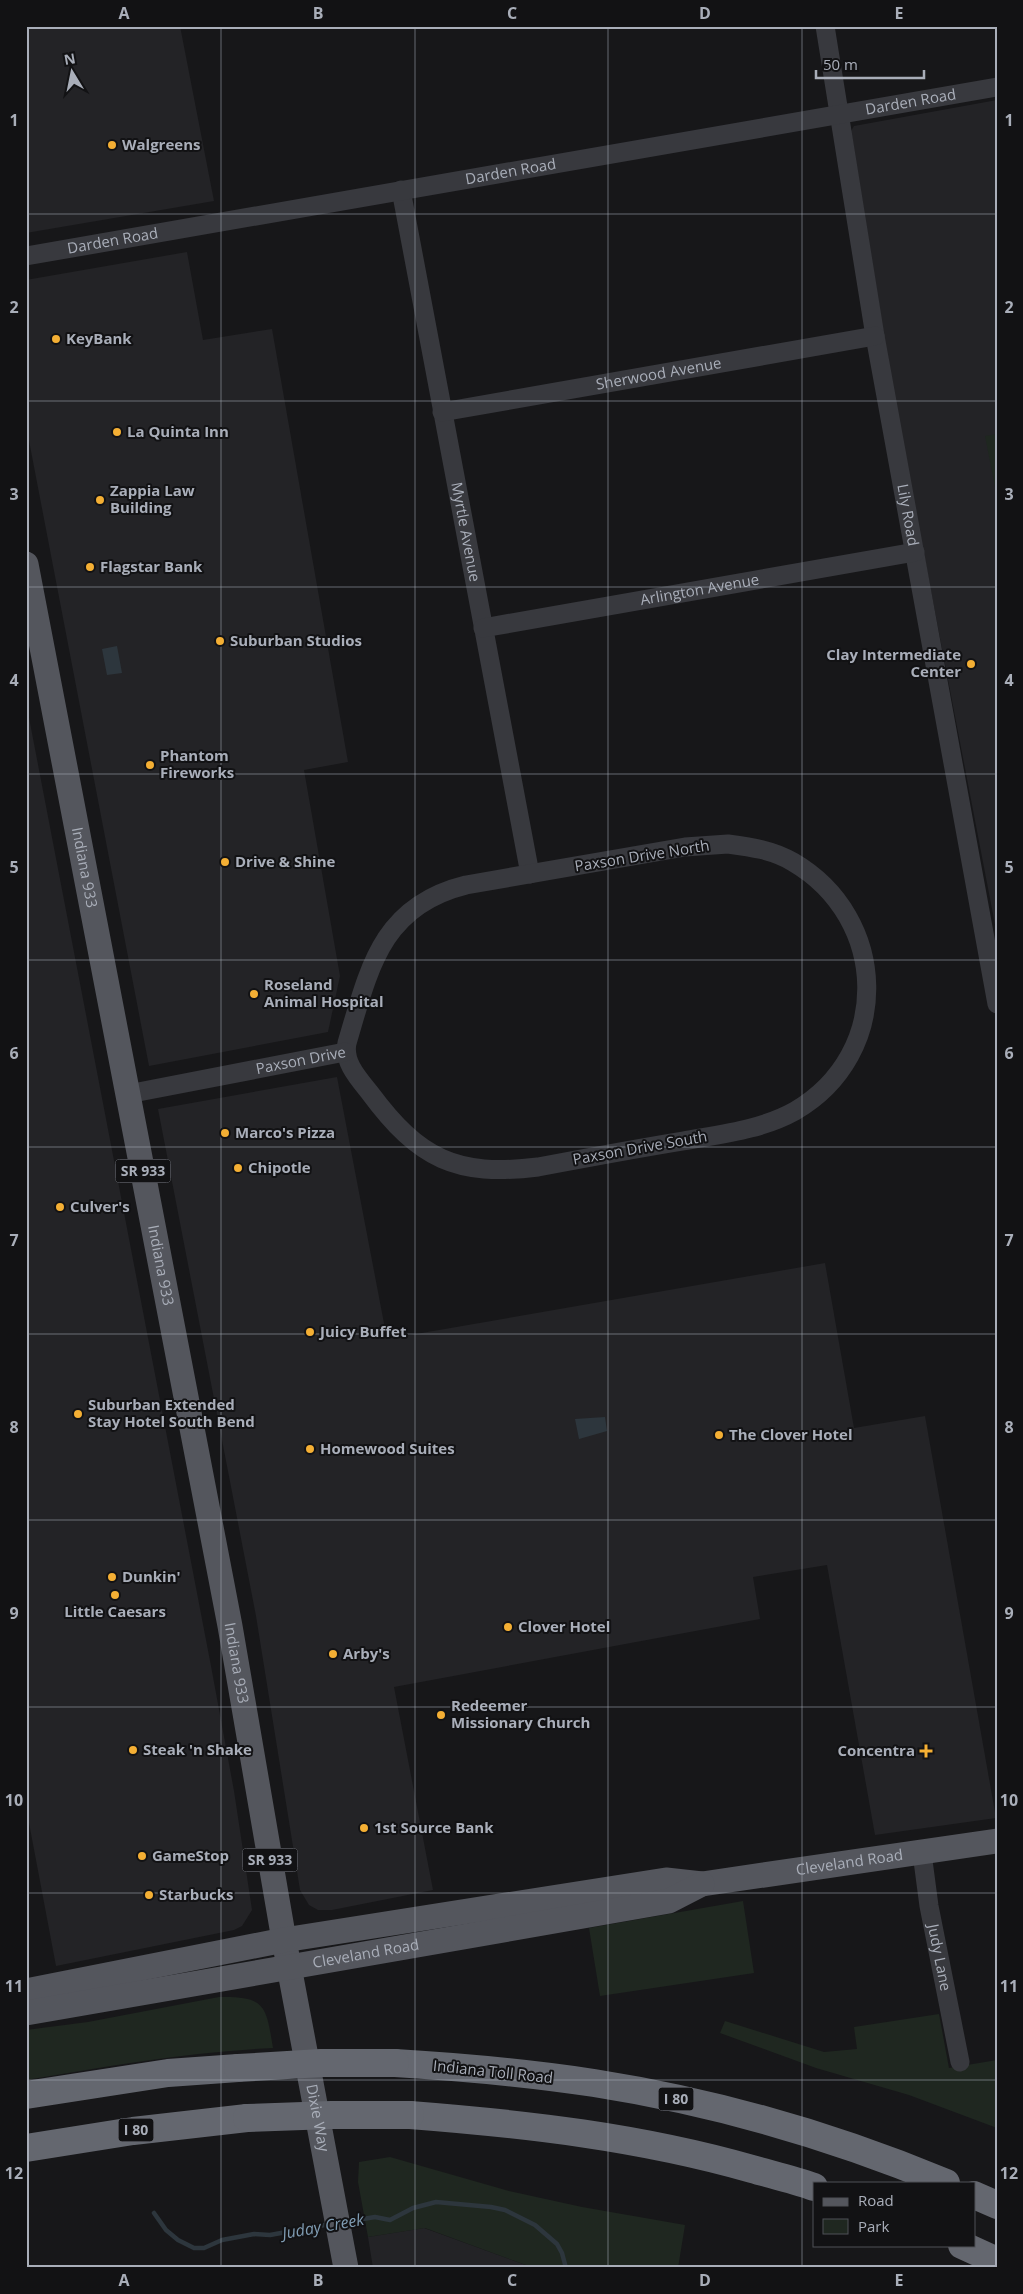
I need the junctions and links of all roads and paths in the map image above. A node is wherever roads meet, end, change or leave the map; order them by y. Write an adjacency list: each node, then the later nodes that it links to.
1 (825, 26): 3 (street, Lily Road)
2 (997, 87): 3 (street, Darden Road)
3 (839, 113): 4 (street, Darden Road); 6 (street, Lily Road)
4 (402, 190): 5 (street, Darden Road); 7 (street, Myrtle Avenue)
5 (26, 256)
6 (875, 336): 7 (street, Sherwood Avenue); 8 (street, Lily Road)
7 (442, 412): 10 (street, Myrtle Avenue)
8 (916, 552): 10 (street, Arlington Avenue); 14 (street, Lily Road)
9 (26, 564): 16 (main road, Indiana 933 / SR 933)
10 (482, 628): 11 (street, Myrtle Avenue)
11 (530, 874): 12 (street, Paxson Drive North); 13 (street, Paxson Drive North)
12 (438, 894): 15 (street, Paxson Drive)
13 (862, 948): 15 (street, Paxson Drive South)
14 (997, 1004)
15 (345, 1052): 16 (street, Paxson Drive)
16 (128, 1094): 20 (main road, Indiana 933 / SR 933)
17 (997, 1842): 18 (main road, Cleveland Road)
18 (922, 1853): 19 (main road, Cleveland Road); 24 (street, Judy Lane)
19 (702, 1884): 20 (main road, Cleveland Road); 21 (main road, Cleveland Road)
20 (284, 1940): 21 (main road, Indiana 933 / SR 933); 22 (main road, Cleveland Road)
21 (289, 1967): 23 (main road, Cleveland Road); 34 (main road, Dixie Way / SR 933)
22 (26, 1990)
23 (26, 2013)
24 (960, 2062)
25 (26, 2095): 29 (highway, Indiana Toll Road / I 80, bridge)
26 (133, 2130): 27 (highway, I 80); 28 (highway); 30 (highway, I 80, bridge)
27 (26, 2148)
28 (26, 2164)
29 (944, 2182)
30 (813, 2187)
31 (976, 2196): 32 (highway)
32 (997, 2205)
33 (964, 2246): 35 (highway)
34 (345, 2260)
35 (997, 2261)

